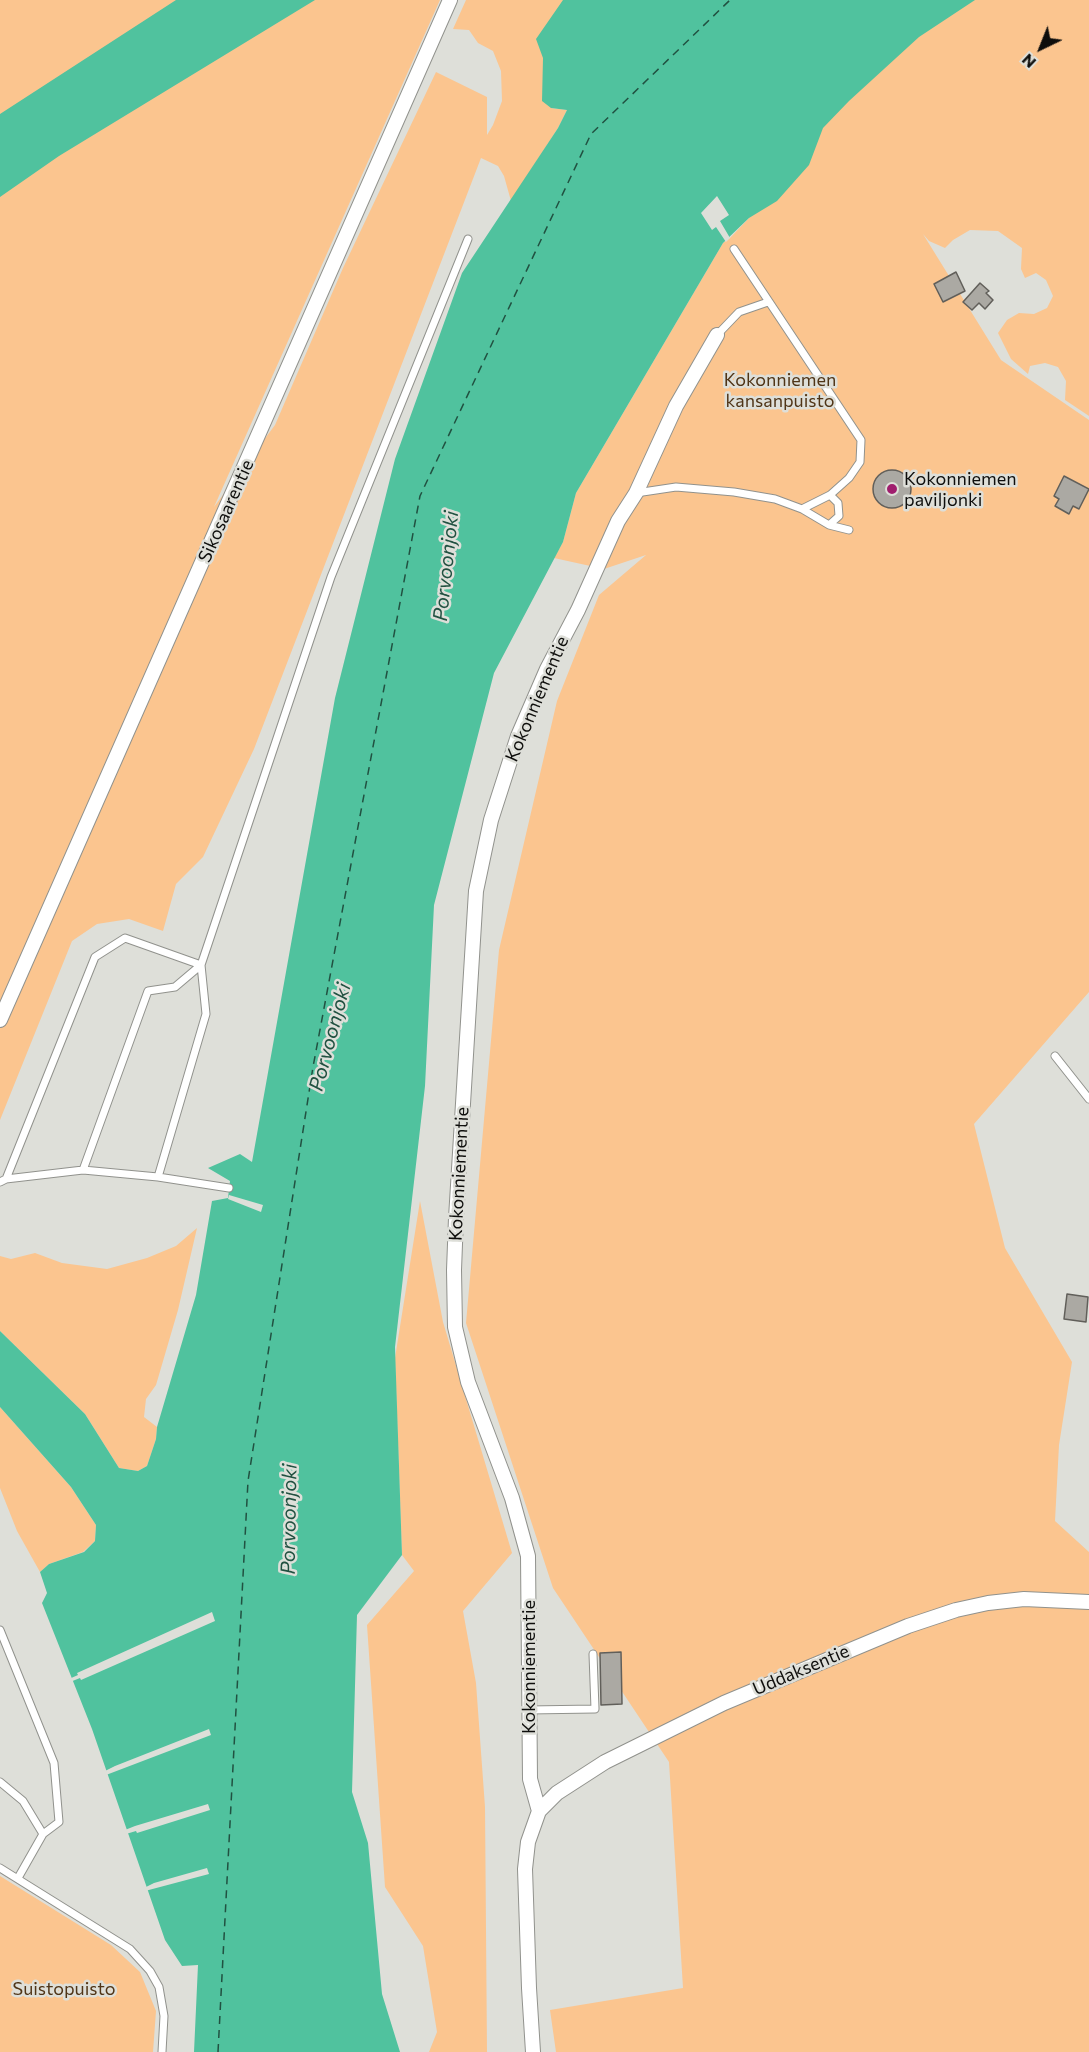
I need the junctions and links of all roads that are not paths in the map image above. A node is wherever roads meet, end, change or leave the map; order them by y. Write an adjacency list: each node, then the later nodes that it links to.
1 (450, 0): 12 (street, Sikosaarentie)
2 (468, 239): 11 (lane)
3 (734, 249): 4 (lane)
4 (768, 302): 5 (lane); 7 (lane)
5 (717, 335): 6 (street, Kokonniementie)
6 (636, 493): 8 (lane); 22 (street, Kokonniementie)
7 (830, 495): 8 (lane); 9 (lane)
8 (802, 509): 9 (lane)
9 (829, 525): 10 (lane)
10 (849, 530)
11 (201, 965): 15 (lane); 16 (lane); 17 (lane)
12 (0, 1020)
13 (1055, 1056): 14 (lane)
14 (1089, 1099)
15 (83, 1170): 16 (lane); 17 (lane)
16 (158, 1177): 18 (lane)
17 (3, 1180)
18 (229, 1188)
19 (1089, 1602): 24 (street, Uddaksentie)
20 (0, 1630): 25 (lane)
21 (593, 1654): 22 (lane)
22 (528, 1710): 24 (street, Kokonniementie)
23 (0, 1782): 25 (lane)
24 (539, 1811): 29 (street)
25 (43, 1834): 27 (lane)
26 (0, 1868): 27 (lane)
27 (18, 1878): 28 (lane)
28 (162, 2052)
29 (533, 2052)

